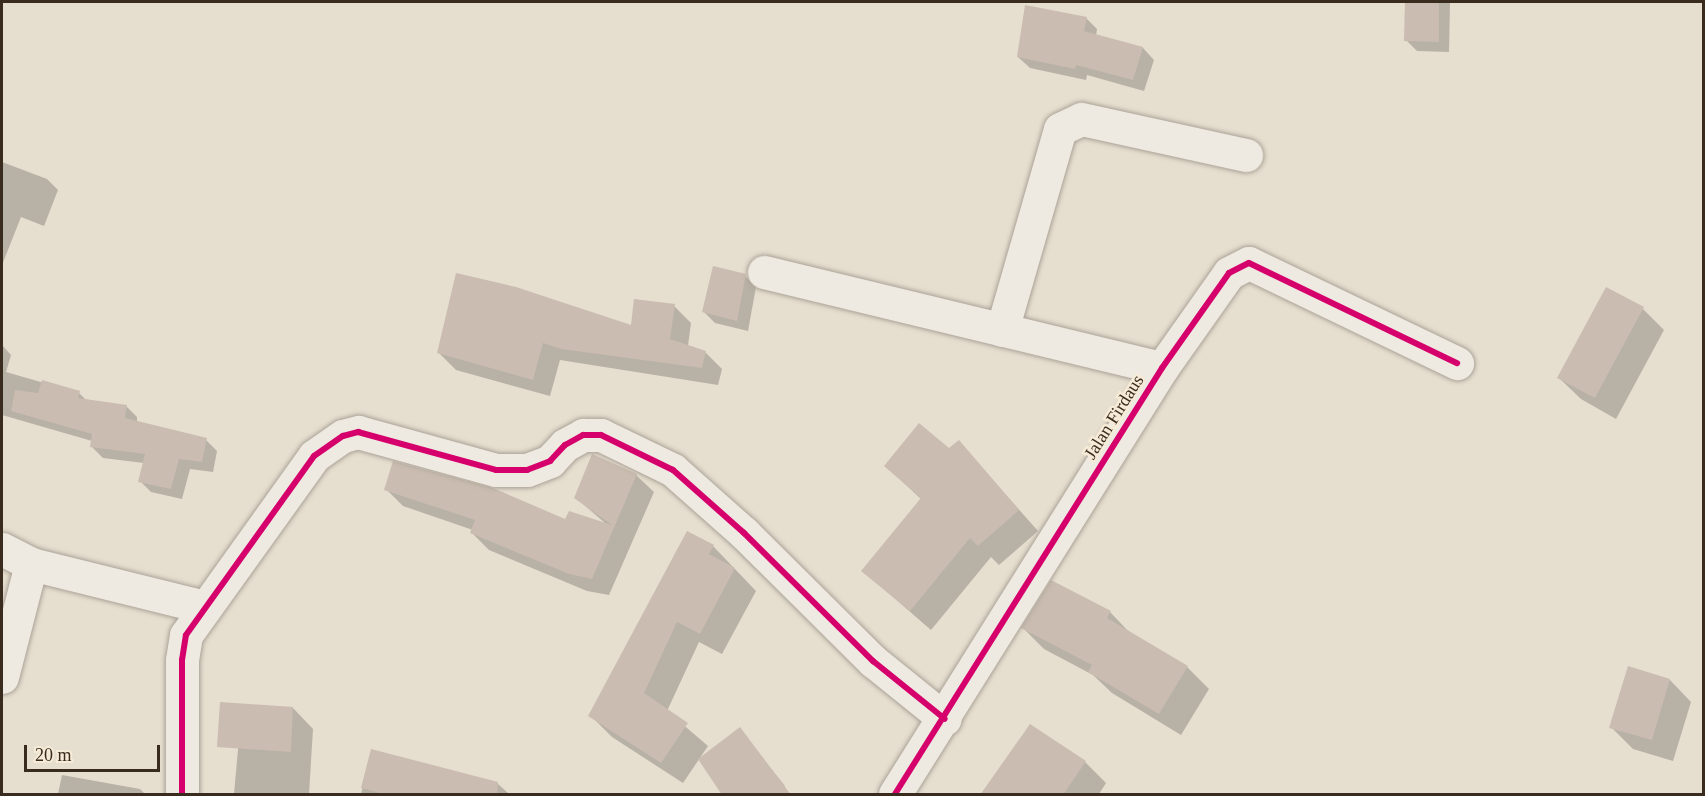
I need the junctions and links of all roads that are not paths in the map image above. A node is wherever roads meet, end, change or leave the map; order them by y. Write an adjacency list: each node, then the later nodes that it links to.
1 (1246, 155): 3 (street)
2 (764, 272): 3 (street)
3 (1002, 330): 5 (street)
4 (1457, 363): 5 (street, Jalan Firdaus)
5 (1162, 368): 10 (street, Jalan Firdaus)
6 (2, 549): 7 (street)
7 (31, 564): 8 (street); 9 (street)
8 (205, 607): 10 (street); 11 (street)
9 (2, 677)
10 (945, 719): 12 (street, Jalan Firdaus)
11 (182, 795)
12 (895, 795)

